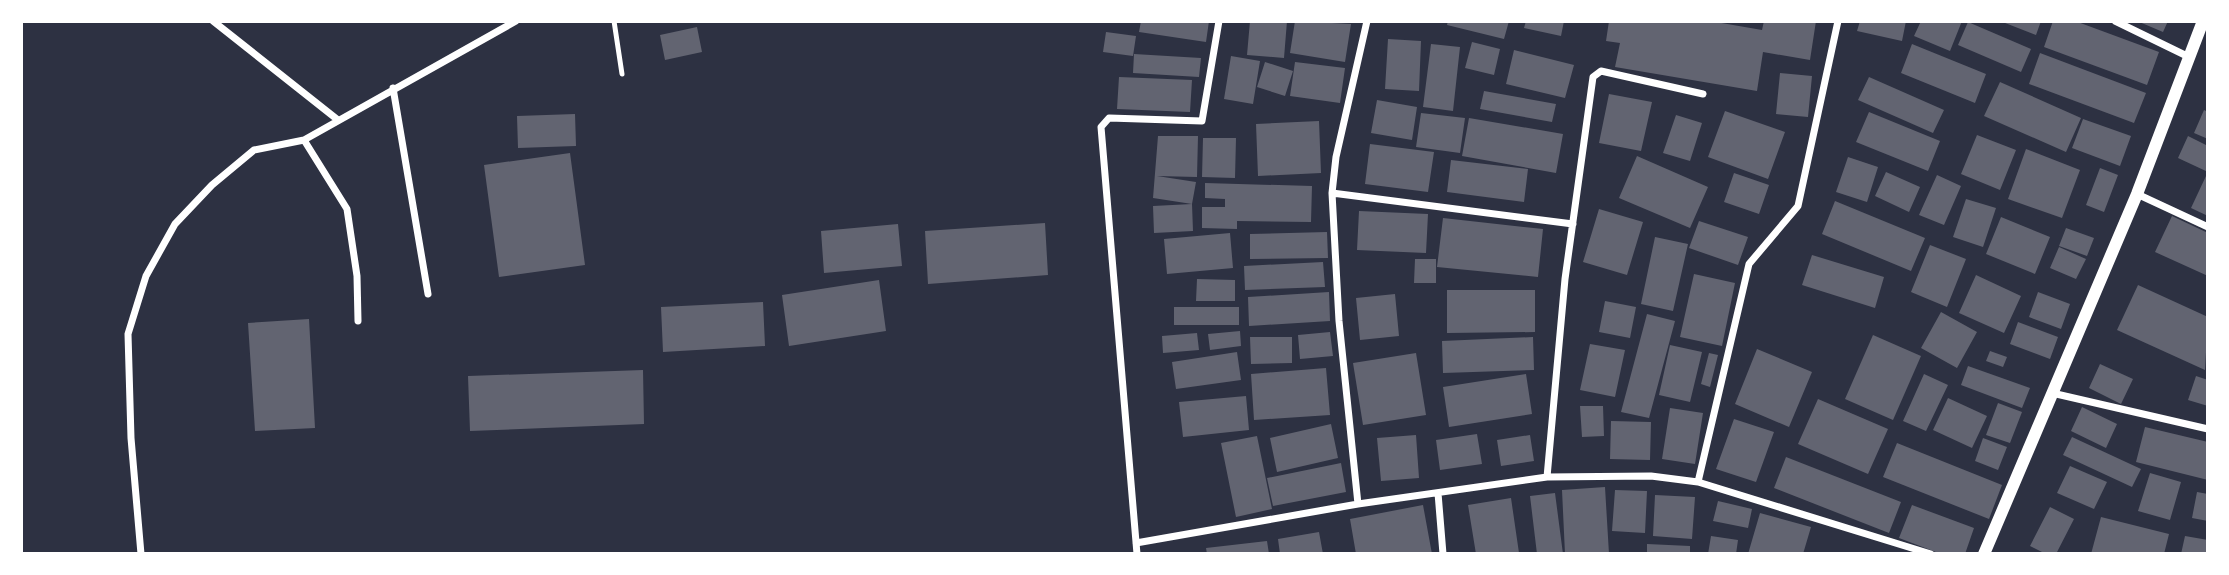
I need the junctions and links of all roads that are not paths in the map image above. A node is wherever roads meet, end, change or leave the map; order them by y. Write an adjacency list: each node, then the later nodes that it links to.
1 (213, 21): 13 (street)
2 (516, 21): 11 (street)
3 (614, 21): 10 (lane)
4 (1219, 21): 27 (street)
5 (1367, 21): 15 (street)
6 (1838, 21): 24 (street)
7 (2115, 21): 9 (street)
8 (2203, 21): 9 (street)
9 (2189, 57): 16 (street)
10 (622, 74)
11 (393, 88): 13 (street); 19 (street)
12 (1703, 94): 17 (street)
13 (338, 120): 14 (street)
14 (304, 140): 20 (street); 28 (street)
15 (1332, 193): 17 (street); 26 (street)
16 (2137, 194): 18 (street); 21 (street)
17 (1573, 223): 23 (street)
18 (2208, 227)
19 (428, 294)
20 (358, 321)
21 (2052, 393): 22 (street); 32 (street)
22 (2208, 429)
23 (1547, 477): 24 (street); 25 (street)
24 (1698, 482): 31 (street)
25 (1438, 493): 26 (street); 30 (street)
26 (1358, 504): 27 (street)
27 (1136, 543): 29 (street)
28 (141, 554)
29 (1137, 554)
30 (1444, 554)
31 (1931, 554)
32 (1984, 554)

